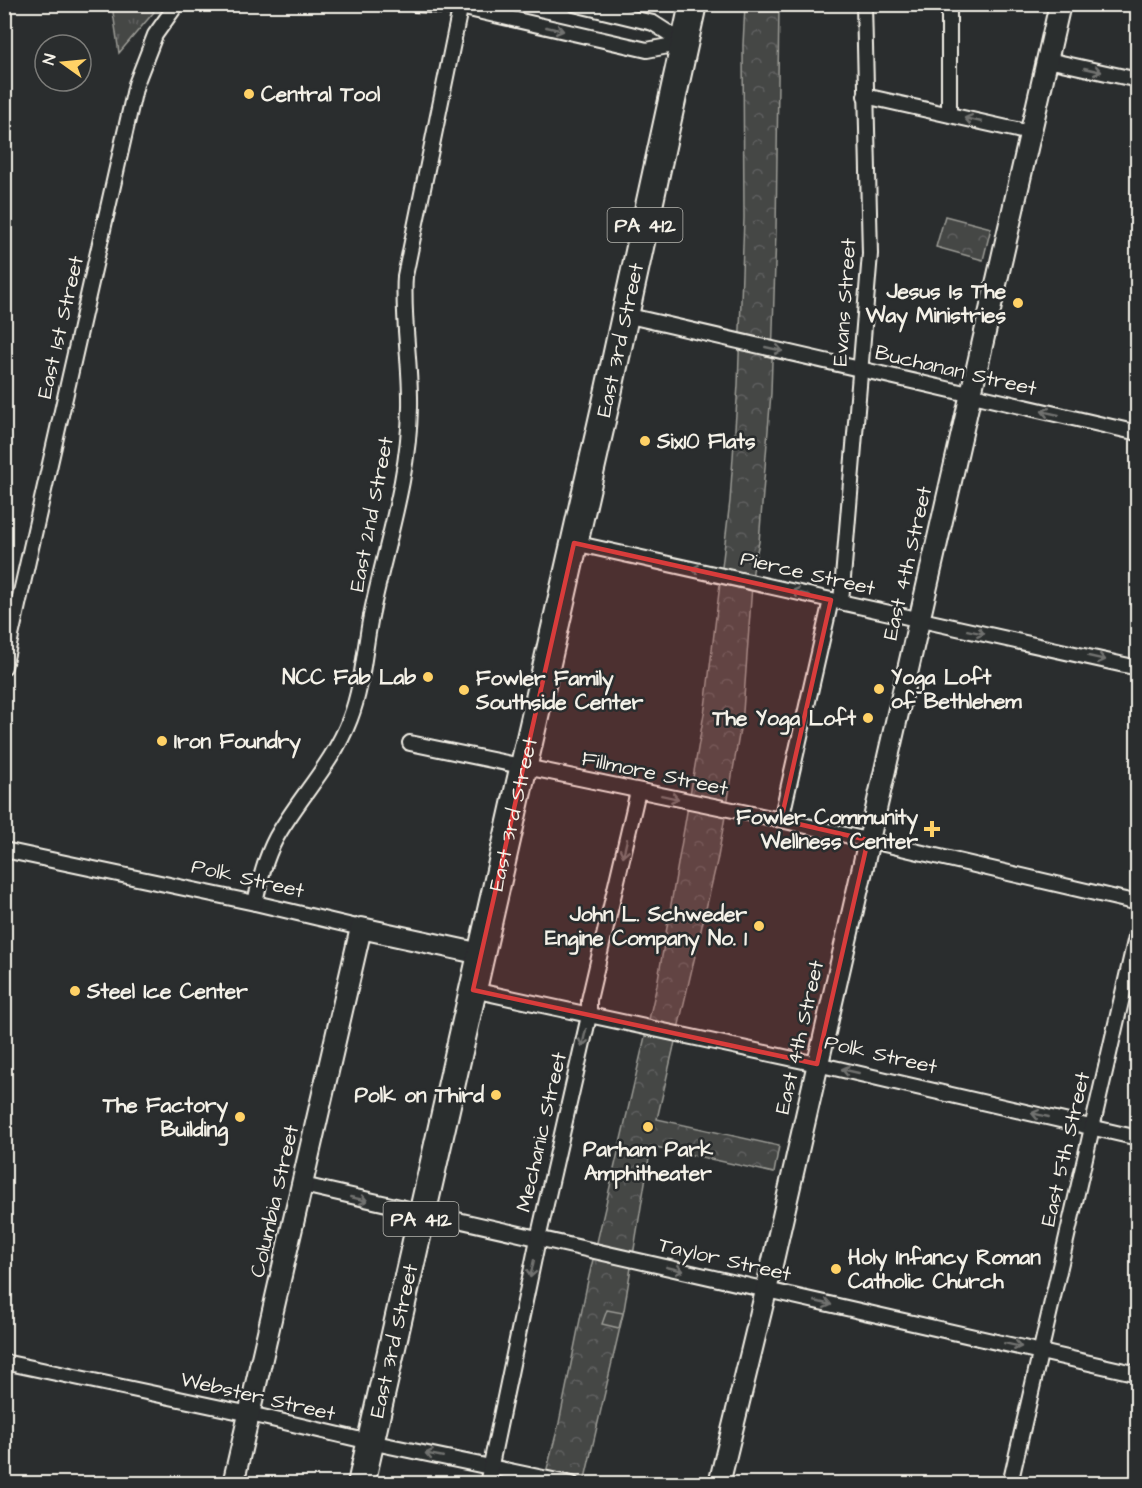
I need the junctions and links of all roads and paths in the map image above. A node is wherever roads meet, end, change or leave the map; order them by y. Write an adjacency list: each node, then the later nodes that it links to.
1 (177, 4): 22 (street, East 1st Street)
2 (415, 4): 8 (street)
3 (574, 4): 9 (street)
4 (693, 4): 9 (highway, East 3rd Street / PA 412)
5 (864, 4): 12 (street, Evans Street)
6 (949, 4): 13 (street)
7 (1060, 4): 10 (main road, East 4th Street)
8 (460, 6): 9 (street, one-way to 9); 30 (street, East 2nd Street)
9 (684, 43): 15 (highway, East 3rd Street / PA 412)
10 (1048, 60): 11 (street, one-way to 11); 14 (main road, East 4th Street)
11 (1137, 80)
12 (865, 96): 13 (street); 16 (street, Evans Street)
13 (949, 114): 14 (street, one-way to 13)
14 (1030, 133): 17 (main road, East 4th Street)
15 (625, 315): 16 (street, Buchanan Street, one-way to 16); 19 (highway, East 3rd Street / PA 412)
16 (861, 369): 17 (street, Buchanan Street); 20 (street, Evans Street)
17 (970, 395): 18 (street, Buchanan Street, one-way to 17); 21 (main road, East 4th Street)
18 (1137, 433)
19 (574, 543): 20 (street, Pierce Street, one-way to 19); 25 (highway, East 3rd Street / PA 412)
20 (836, 601): 21 (street, Pierce Street); 27 (street, Evans Street)
21 (919, 619): 23 (street, Pierce Street, one-way to 23); 28 (main road, East 4th Street)
22 (4, 667)
23 (1137, 668)
24 (410, 743): 25 (street, Fillmore Street)
25 (523, 767): 26 (street, Fillmore Street); 34 (highway, East 3rd Street / PA 412)
26 (638, 791): 27 (street, Fillmore Street, one-way to 27); 36 (street, Mechanic Street, one-way to 36)
27 (781, 820): 28 (street, Fillmore Street)
28 (868, 840): 31 (street, Fillmore Street); 37 (main road, East 4th Street)
29 (4, 850): 30 (street, Polk Street)
30 (255, 903): 32 (street, Polk Street)
31 (1137, 903)
32 (361, 928): 34 (main road, Polk Street); 40 (main road, Columbia Street)
33 (1137, 928): 38 (street, East 5th Street)
34 (481, 954): 35 (highway, East 3rd Street / PA 412)
35 (473, 990): 36 (street, Polk Street); 41 (highway, East 3rd Street / PA 412)
36 (589, 1016): 37 (street, Polk Street); 42 (street, Mechanic Street, one-way to 42)
37 (817, 1064): 38 (street, Polk Street, one-way to 37); 43 (main road, East 4th Street)
38 (1092, 1127): 39 (street, Polk Street); 44 (street, East 5th Street)
39 (1137, 1138)
40 (303, 1185): 41 (street, Taylor Street, one-way to 41); 47 (main road, Columbia Street)
41 (422, 1213): 42 (street, Taylor Street); 48 (highway, East 3rd Street / PA 412)
42 (538, 1239): 43 (street, Taylor Street, one-way to 43); 49 (street, Mechanic Street, one-way to 49)
43 (766, 1291): 44 (street, Taylor Street, one-way to 44); 54 (main road, East 4th Street)
44 (1041, 1351): 46 (street, Taylor Street); 55 (street, East 5th Street)
45 (4, 1362): 47 (street, Webster Street)
46 (1137, 1374)
47 (250, 1414): 48 (street, Webster Street); 50 (main road, Columbia Street)
48 (370, 1443): 49 (street, Webster Street, one-way to 48); 51 (highway, East 3rd Street / PA 412)
49 (491, 1466): 52 (street, Mechanic Street); 53 (street, Webster Street)
50 (233, 1484)
51 (361, 1484)
52 (487, 1484)
53 (573, 1484)
54 (719, 1484)
55 (1010, 1484)

